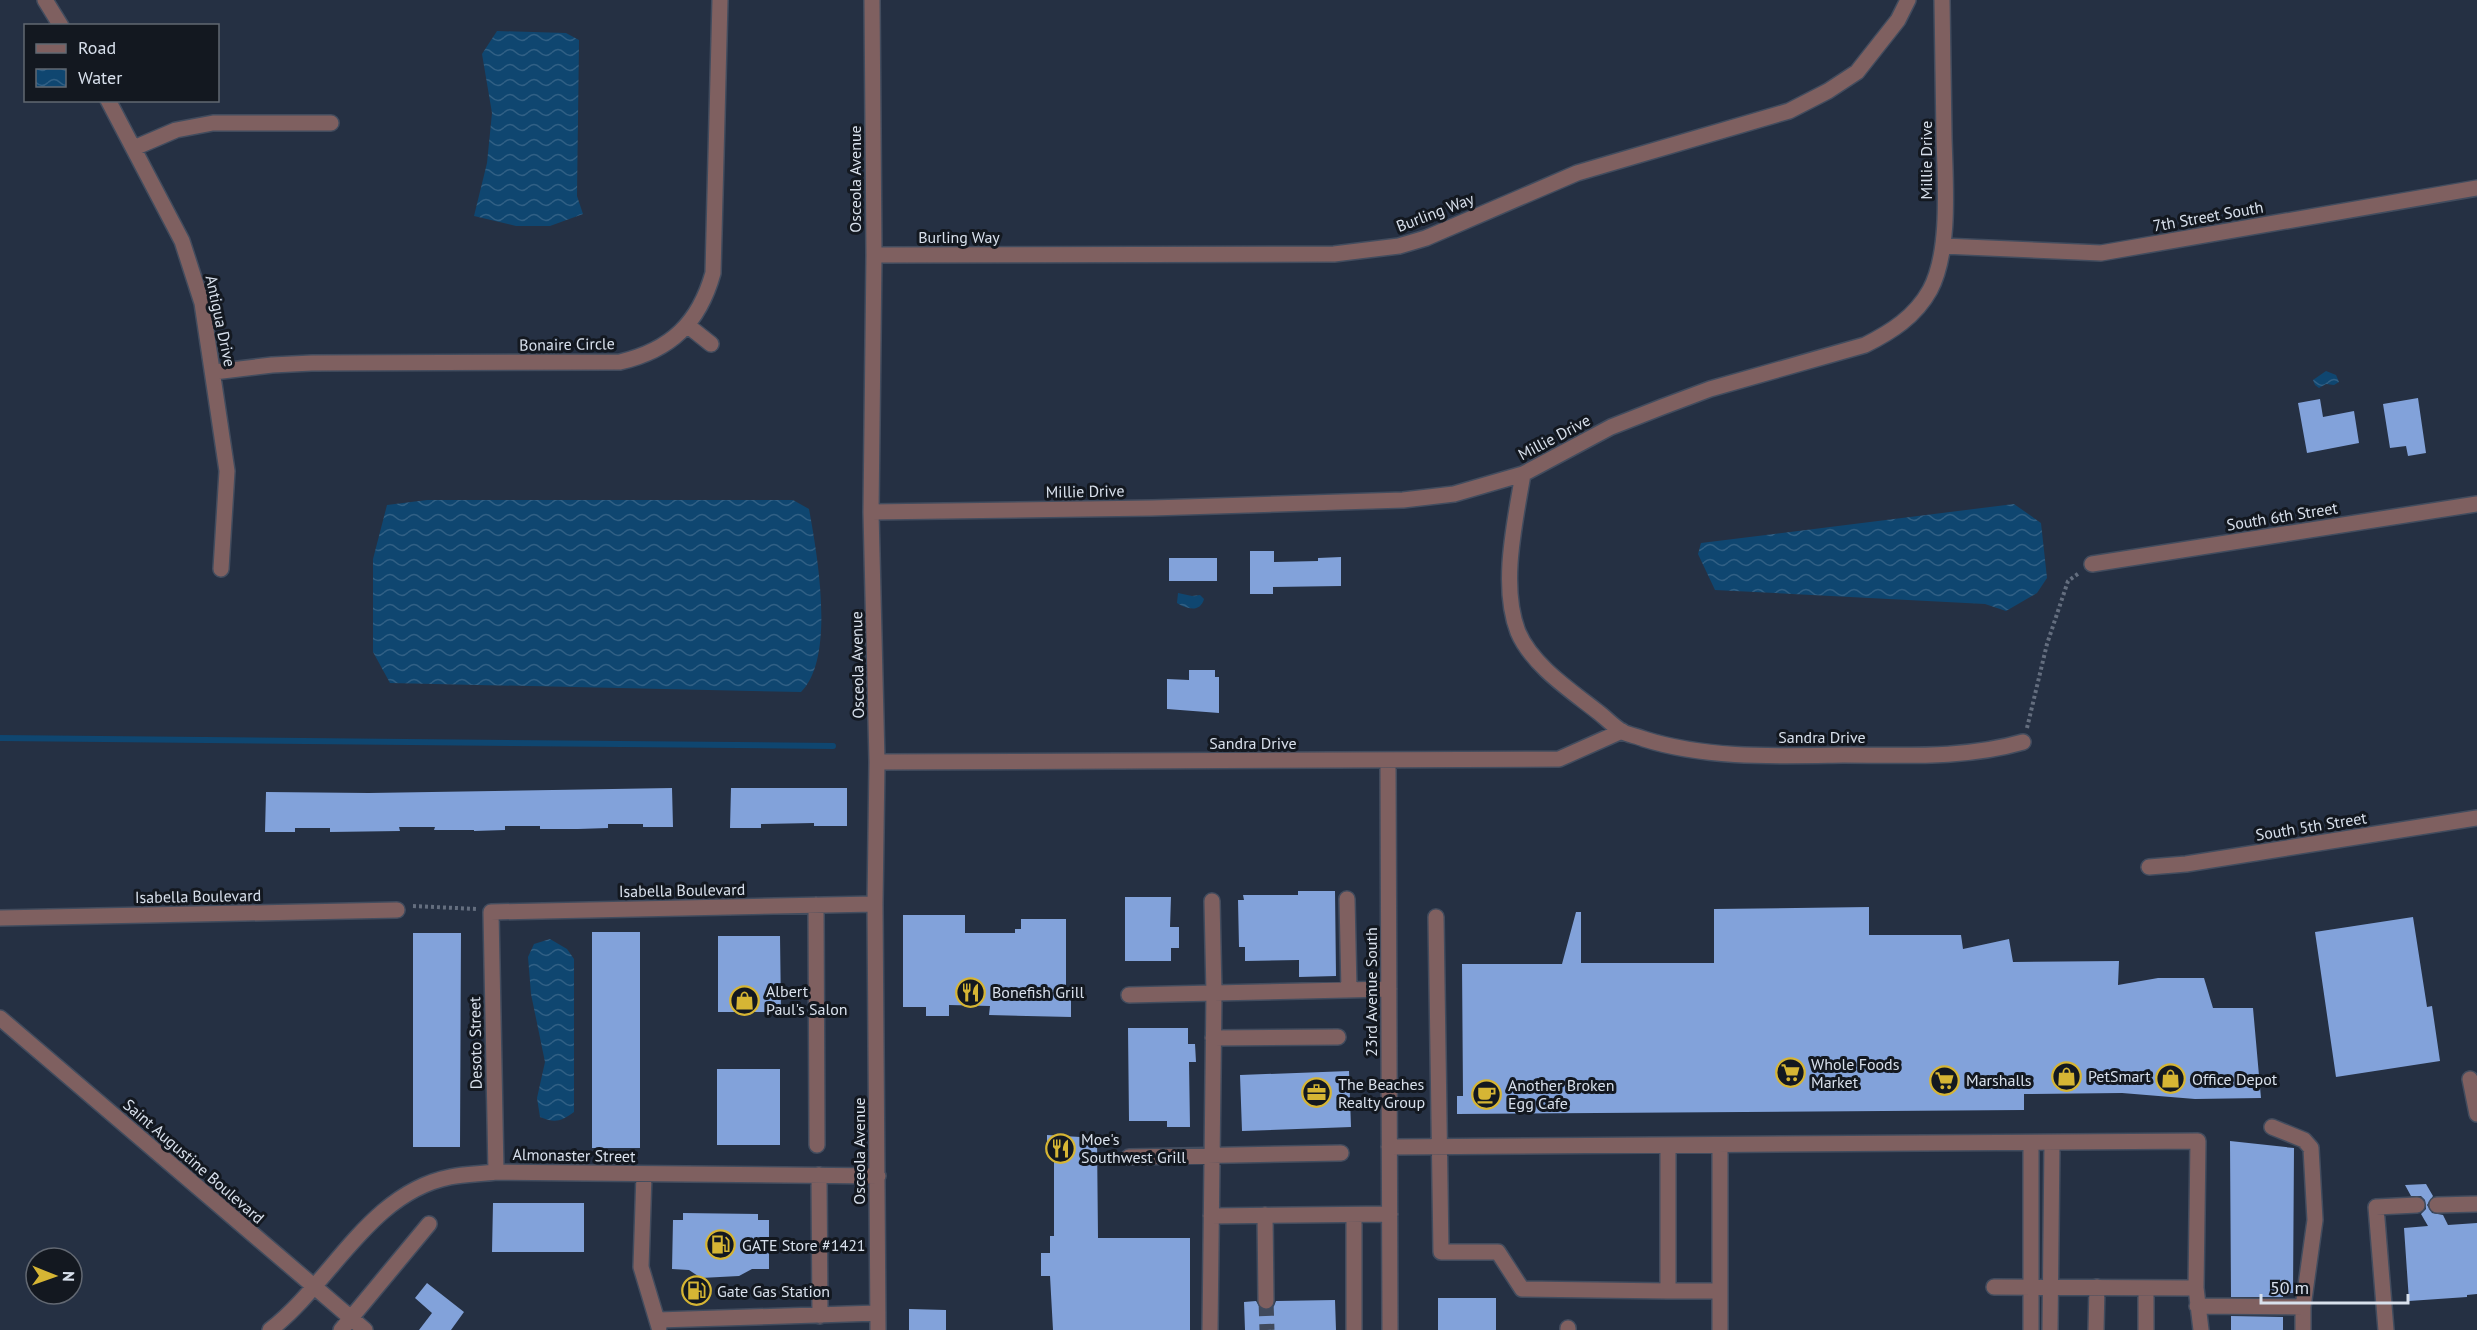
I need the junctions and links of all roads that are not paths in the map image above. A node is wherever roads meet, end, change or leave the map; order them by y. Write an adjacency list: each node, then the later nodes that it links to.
1 (45, 0): 6 (street)
2 (720, 0): 13 (street, Bonaire Circle)
3 (872, 0): 12 (street, Osceola Avenue)
4 (1908, 0): 12 (street, Burling Way)
5 (1942, 0): 11 (street, Millie Drive)
6 (60, 24)
7 (109, 102): 9 (street, Antigua Drive)
8 (332, 123): 9 (street)
9 (134, 148): 15 (street, Antigua Drive)
10 (2477, 188): 11 (street, 7th Street South)
11 (1943, 246): 16 (street, Millie Drive)
12 (874, 255): 18 (street, Osceola Avenue)
13 (687, 325): 14 (street); 15 (street, Bonaire Circle)
14 (711, 344)
15 (214, 372): 20 (street, Antigua Drive)
16 (1523, 474): 18 (street, Millie Drive); 21 (street, Sandra Drive)
17 (2477, 504): 19 (street, South 6th Street)
18 (872, 512): 24 (street, Osceola Avenue)
19 (2092, 564)
20 (221, 568)
21 (1622, 731): 22 (street, Sandra Drive); 23 (street, Sandra Drive)
22 (2023, 742)
23 (1388, 761): 24 (street, Sandra Drive); 35 (street, 23rd Avenue South)
24 (877, 762): 29 (street, Osceola Avenue)
25 (2477, 818): 26 (street, South 5th Street)
26 (2149, 867)
27 (1347, 899): 36 (street)
28 (1212, 901): 37 (street)
29 (875, 904): 30 (street, Isabella Boulevard); 58 (street, Osceola Avenue)
30 (816, 906): 32 (street, Isabella Boulevard); 47 (street)
31 (397, 910): 34 (street, Isabella Boulevard)
32 (490, 912): 55 (street, Desoto Street)
33 (1436, 917): 51 (street)
34 (0, 918)
35 (1389, 989): 36 (street); 50 (street, 23rd Avenue South)
36 (1349, 990): 37 (street)
37 (1214, 993): 38 (street); 41 (street)
38 (1129, 995)
39 (0, 1018): 67 (street, Saint Augustine Boulevard)
40 (1338, 1037): 41 (street)
41 (1213, 1038): 53 (street)
42 (2470, 1079): 43 (street)
43 (2477, 1114)
44 (2272, 1127): 78 (street)
45 (2031, 1143): 46 (street); 49 (street); 69 (street)
46 (2052, 1143): 70 (street); 73 (street)
47 (817, 1145)
48 (1668, 1145): 49 (street); 51 (street); 74 (street)
49 (1720, 1145): 75 (street)
50 (1389, 1147): 51 (street); 62 (street, 23rd Avenue South)
51 (1441, 1147): 74 (street)
52 (1341, 1153): 53 (street)
53 (1212, 1156): 54 (street); 65 (street)
54 (1129, 1157)
55 (496, 1172): 56 (street, Almonaster Street); 67 (street, Almonaster Street)
56 (644, 1174): 57 (street, Almonaster Street); 87 (street)
57 (819, 1175): 58 (street, Almonaster Street); 80 (street)
58 (878, 1176): 79 (street, Osceola Avenue)
59 (2438, 1204): 60 (street)
60 (2477, 1204)
61 (2417, 1205): 101 (street)
62 (1390, 1214): 64 (street); 93 (street, 23rd Avenue South)
63 (1265, 1215): 64 (street); 65 (street); 76 (street)
64 (1354, 1215): 92 (street)
65 (1211, 1216): 91 (street)
66 (429, 1224): 82 (street)
67 (314, 1287): 82 (street, Saint Augustine Boulevard); 88 (street, Almonaster Street)
68 (1994, 1287): 69 (street)
69 (2031, 1287): 70 (street); 95 (street)
70 (2051, 1287): 71 (street); 96 (street)
71 (2097, 1287): 72 (street); 97 (street)
72 (2146, 1288): 73 (street); 98 (street)
73 (2196, 1288): 77 (street)
74 (1668, 1291): 75 (street)
75 (1720, 1291): 94 (street)
76 (1266, 1301)
77 (2197, 1305): 78 (street); 99 (street)
78 (2303, 1307): 100 (street)
79 (878, 1313): 81 (street); 90 (street, Osceola Avenue)
80 (820, 1316): 81 (street); 86 (street)
81 (837, 1323)
82 (346, 1324): 89 (street, Saint Augustine Boulevard)
83 (705, 1324): 84 (street); 87 (street)
84 (734, 1324): 85 (street)
85 (766, 1324): 86 (street)
86 (800, 1324)
87 (658, 1325)
88 (270, 1330)
89 (365, 1330)
90 (878, 1330)
91 (1210, 1330)
92 (1354, 1330)
93 (1390, 1330)
94 (1720, 1330)
95 (2031, 1330)
96 (2050, 1330)
97 (2096, 1330)
98 (2146, 1330)
99 (2201, 1330)
100 (2303, 1330)
101 (2386, 1330)

